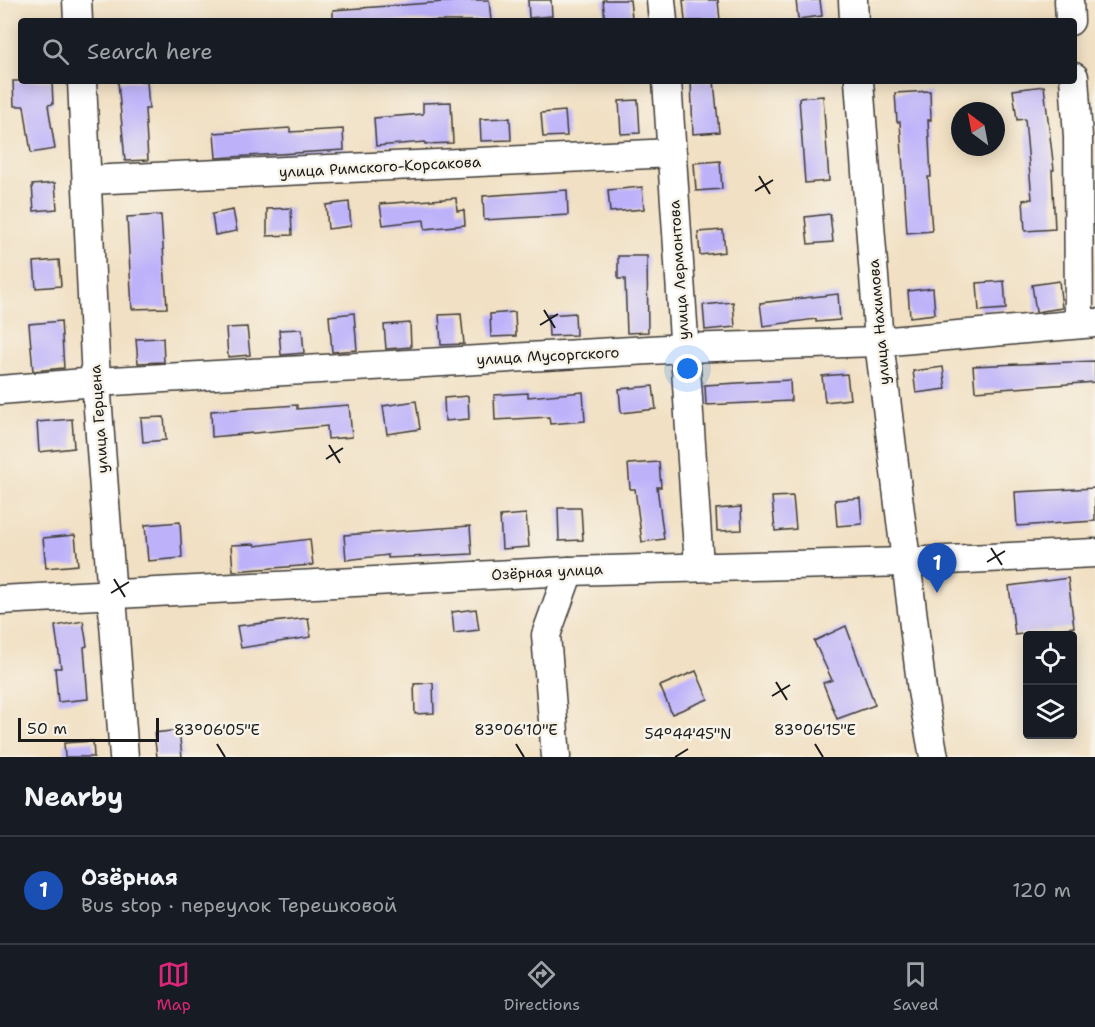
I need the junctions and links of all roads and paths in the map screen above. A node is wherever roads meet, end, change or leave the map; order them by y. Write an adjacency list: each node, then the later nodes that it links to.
1 (77, 0): 5 (street)
2 (661, 0): 6 (street)
3 (853, 0): 7 (street)
4 (1069, 0): 8 (street)
5 (78, 18)
6 (663, 18)
7 (854, 18)
8 (1070, 18)
9 (82, 84): 14 (street, улица Герцена)
10 (667, 84): 13 (street, улица Лермонтова)
11 (859, 84): 16 (street, улица Нахимова)
12 (1074, 84): 15 (street)
13 (672, 153): 14 (street, улица Римского-Корсакова); 17 (street, улица Лермонтова)
14 (88, 180): 18 (street, улица Герцена)
15 (1087, 323): 16 (street, улица Мусоргского)
16 (879, 342): 17 (street, улица Мусоргского); 21 (street, улица Нахимова)
17 (684, 348): 18 (street, улица Мусоргского); 22 (street, улица Лермонтова)
18 (96, 382): 19 (street, улица Мусоргского); 24 (street, улица Герцена)
19 (0, 390)
20 (1095, 553): 21 (street, Озёрная улица)
21 (906, 562): 22 (street, Озёрная улица); 28 (street, улица Нахимова)
22 (699, 566): 23 (street, Озёрная улица)
23 (569, 571): 24 (street, Озёрная улица); 27 (street)
24 (113, 592): 25 (street, Озёрная улица); 26 (street, улица Герцена)
25 (0, 600)
26 (124, 757)
27 (556, 757)
28 (934, 757)

